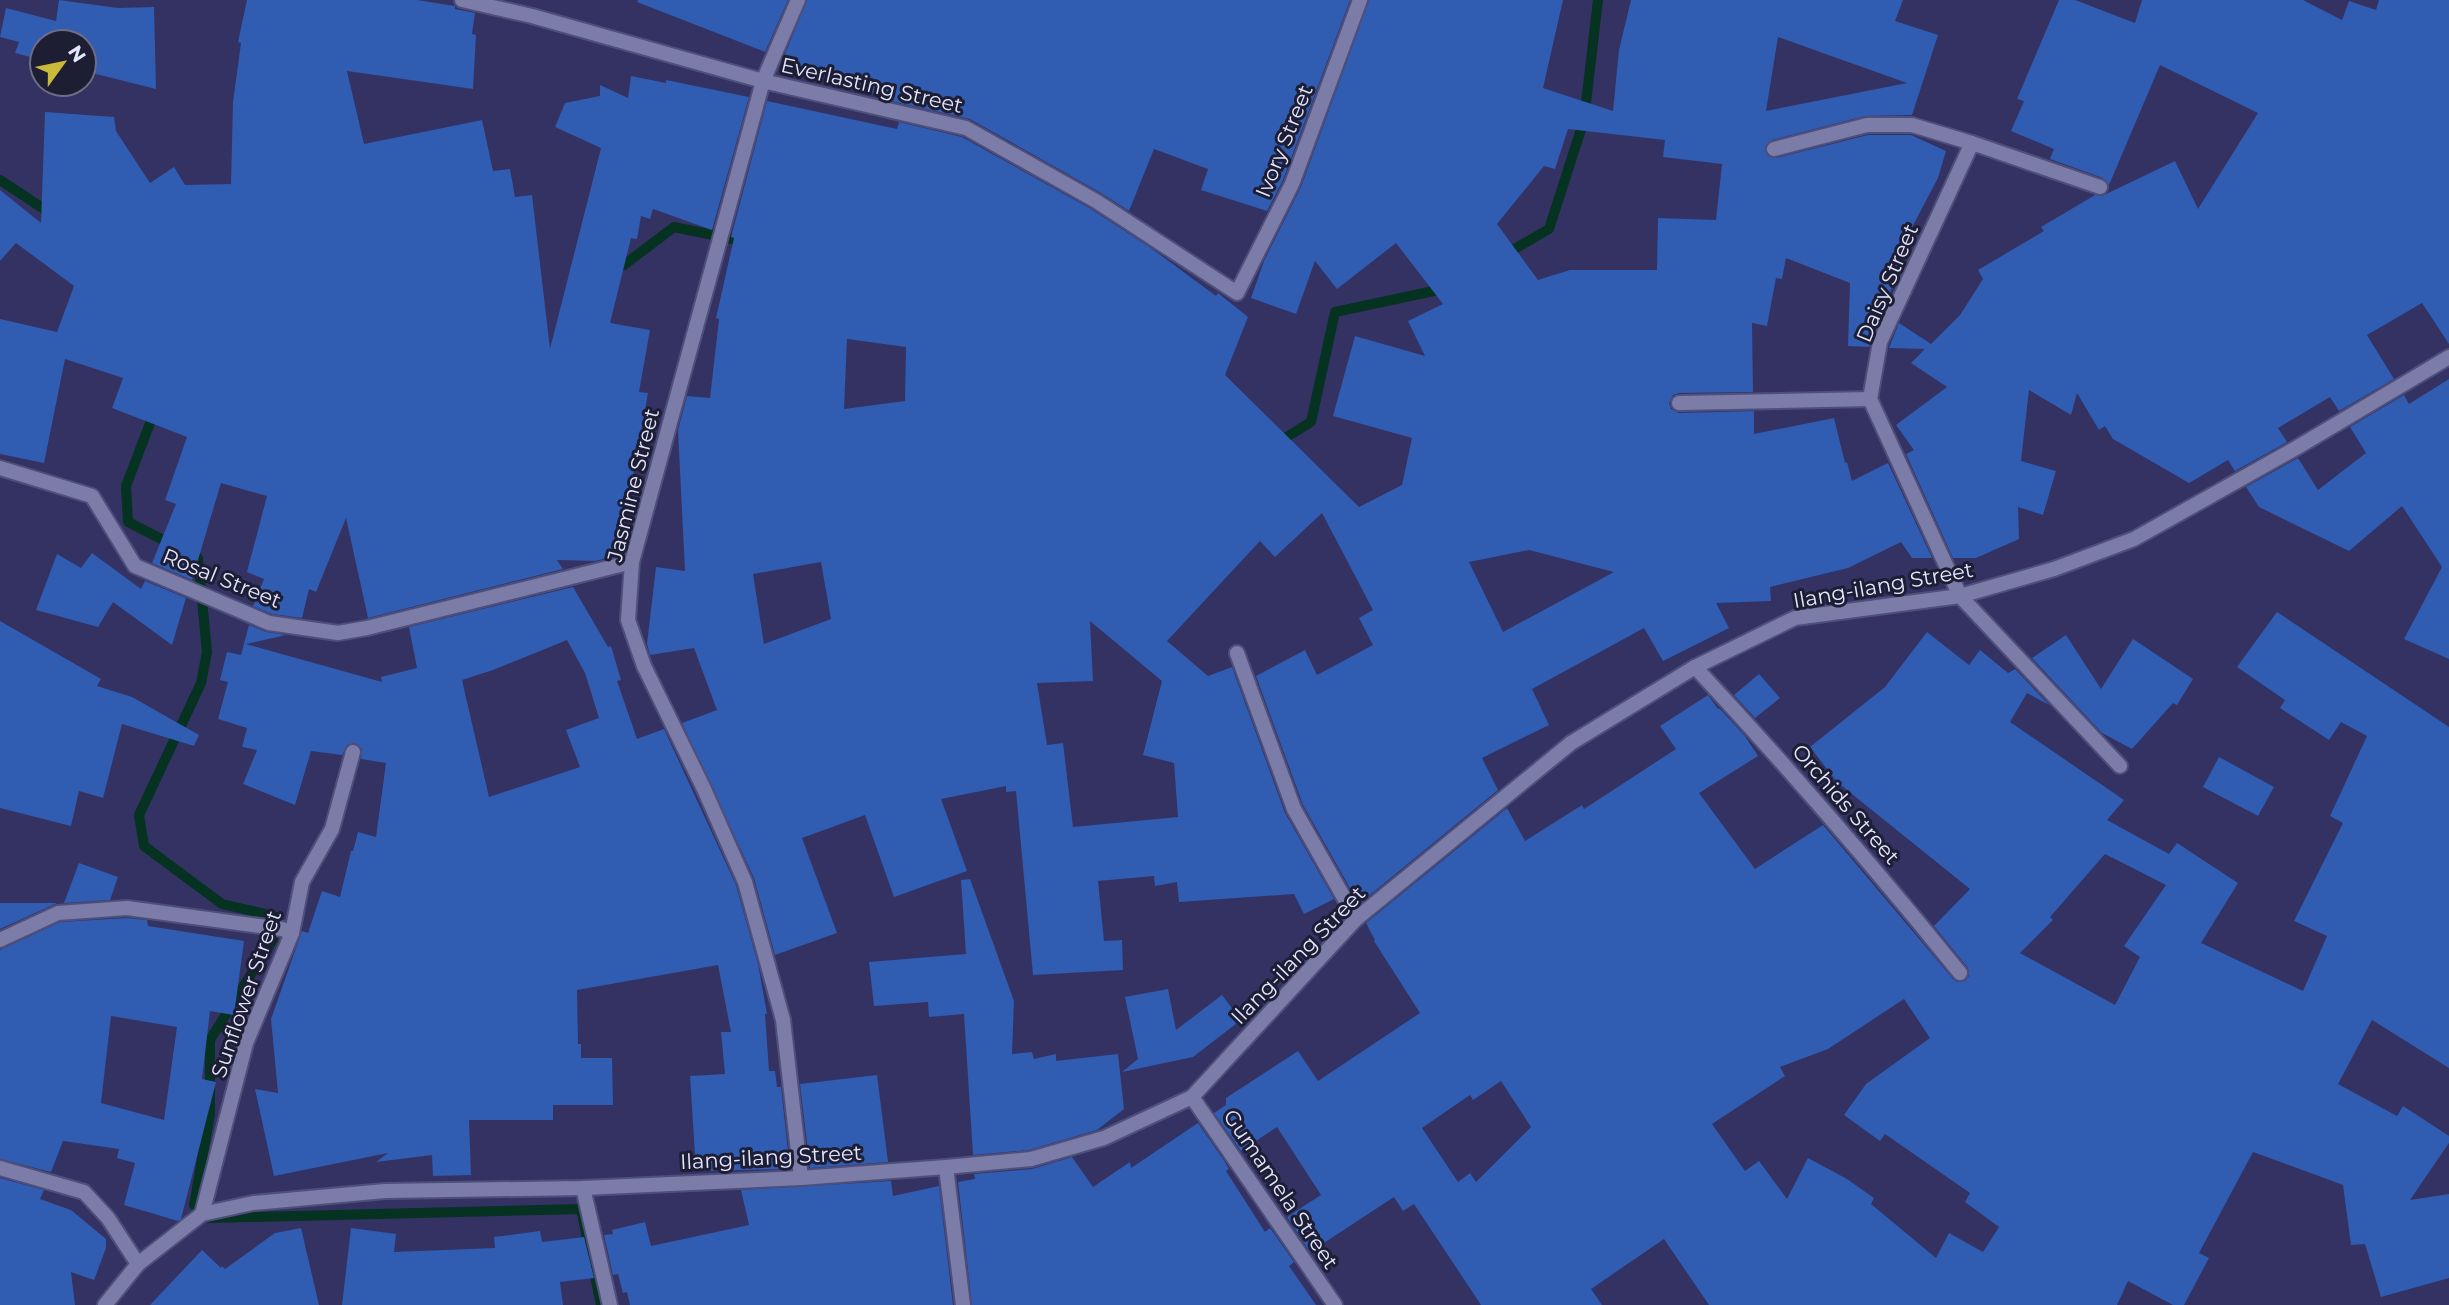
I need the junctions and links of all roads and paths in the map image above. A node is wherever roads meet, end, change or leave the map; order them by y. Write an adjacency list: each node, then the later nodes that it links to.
1 (462, 0): 4 (street, Everlasting Street)
2 (798, 0): 4 (street, Jasmine Street)
3 (1360, 0): 8 (street, Ivory Street)
4 (763, 81): 8 (street, Everlasting Street); 13 (street, Jasmine Street)
5 (1972, 143): 6 (street); 7 (street); 10 (street, Daisy Street)
6 (1774, 149)
7 (2100, 187)
8 (1237, 293)
9 (2449, 357): 14 (street, Ilang-ilang Street)
10 (1870, 399): 11 (street); 14 (street)
11 (1679, 403)
12 (0, 468): 13 (street, Rosal Street)
13 (632, 562): 26 (street, Jasmine Street)
14 (1960, 596): 16 (street, Ilang-ilang Street); 18 (street)
15 (1237, 653): 19 (street)
16 (1695, 667): 19 (street, Ilang-ilang Street); 22 (street, Orchids Street)
17 (354, 752): 20 (street, Sunflower Street)
18 (2120, 766)
19 (1356, 919): 23 (street, Ilang-ilang Street)
20 (287, 931): 21 (street); 28 (street, Sunflower Street)
21 (0, 940)
22 (1960, 973)
23 (1192, 1097): 24 (street, Ilang-ilang Street); 33 (street, Gumamela Street)
24 (946, 1167): 26 (street, Ilang-ilang Street); 32 (street)
25 (0, 1168): 29 (street)
26 (801, 1178): 27 (street, Ilang-ilang Street)
27 (583, 1188): 28 (street, Ilang-ilang Street); 31 (street)
28 (202, 1214): 29 (street, Ilang-ilang Street)
29 (138, 1264): 30 (street, Ilang-ilang Street)
30 (105, 1305)
31 (610, 1305)
32 (963, 1305)
33 (1335, 1305)

